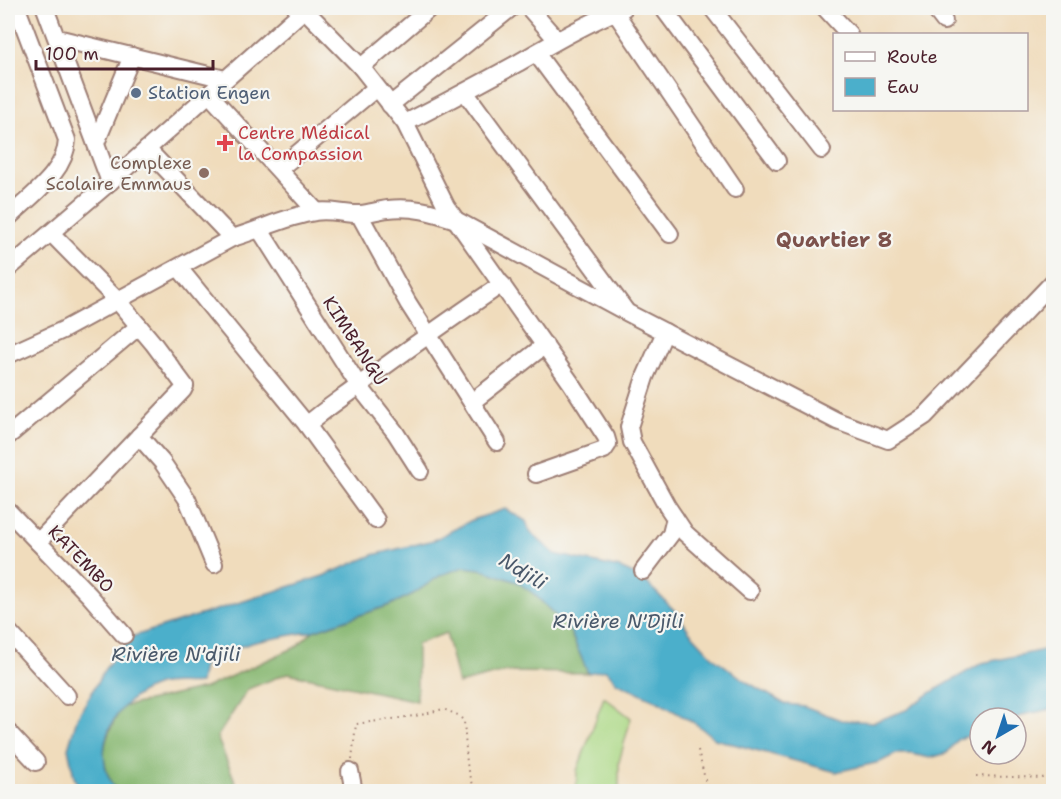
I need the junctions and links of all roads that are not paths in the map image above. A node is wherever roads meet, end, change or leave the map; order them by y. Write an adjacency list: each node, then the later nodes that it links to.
1 (8, 8): 2 (street)
2 (16, 8): 33 (street)
3 (45, 8): 13 (street)
4 (305, 8): 17 (street); 18 (street)
5 (430, 8): 17 (street)
6 (511, 8): 22 (street)
7 (529, 8): 14 (street)
8 (663, 8): 27 (street)
9 (712, 8): 26 (street)
10 (825, 8): 12 (street)
11 (610, 10): 14 (street); 30 (street)
12 (848, 33)
13 (57, 38): 16 (street); 24 (street)
14 (557, 40): 15 (street)
15 (536, 53): 20 (street); 37 (street)
16 (132, 56): 18 (street); 24 (street)
17 (361, 67): 19 (street)
18 (225, 79): 21 (street)
19 (376, 88): 22 (street); 28 (street)
20 (465, 92): 23 (street); 44 (street)
21 (209, 94): 25 (street); 28 (street)
22 (390, 105): 23 (street)
23 (405, 123): 34 (street)
24 (96, 143): 29 (street)
25 (147, 149): 29 (street); 38 (street)
26 (822, 150)
27 (777, 161)
28 (279, 169): 31 (street)
29 (110, 182): 36 (street)
30 (735, 189)
31 (316, 211): 32 (street); 35 (street)
32 (359, 214): 34 (street); 47 (street)
33 (8, 218)
34 (456, 220): 42 (street); 44 (street)
35 (260, 230): 38 (street); 50 (street, KIMBANGU)
36 (51, 233): 40 (street); 43 (street)
37 (670, 234)
38 (232, 238): 39 (street)
39 (179, 268): 43 (street); 52 (street)
40 (8, 269)
41 (1053, 281): 46 (street)
42 (502, 284): 47 (street); 48 (street)
43 (117, 300): 45 (street); 49 (street)
44 (628, 313): 46 (street)
45 (140, 326): 53 (street); 54 (street)
46 (665, 332): 59 (street)
47 (428, 334): 50 (street); 51 (street)
48 (545, 345): 51 (street); 57 (street)
49 (8, 355)
50 (359, 386): 52 (street); 56 (street, KIMBANGU)
51 (472, 402): 55 (street)
52 (307, 425): 60 (street)
53 (8, 436)
54 (139, 436): 61 (street); 62 (street)
55 (497, 442)
56 (420, 471)
57 (536, 474)
58 (8, 511): 61 (street, KATEMBO)
59 (675, 518): 63 (street); 64 (street)
60 (376, 520)
61 (38, 542): 66 (street, KATEMBO)
62 (214, 564)
63 (643, 571)
64 (750, 591)
65 (8, 632): 67 (street)
66 (124, 635)
67 (67, 696)
68 (8, 732): 69 (street)
69 (36, 762)
70 (350, 771): 71 (street)
71 (354, 792)

